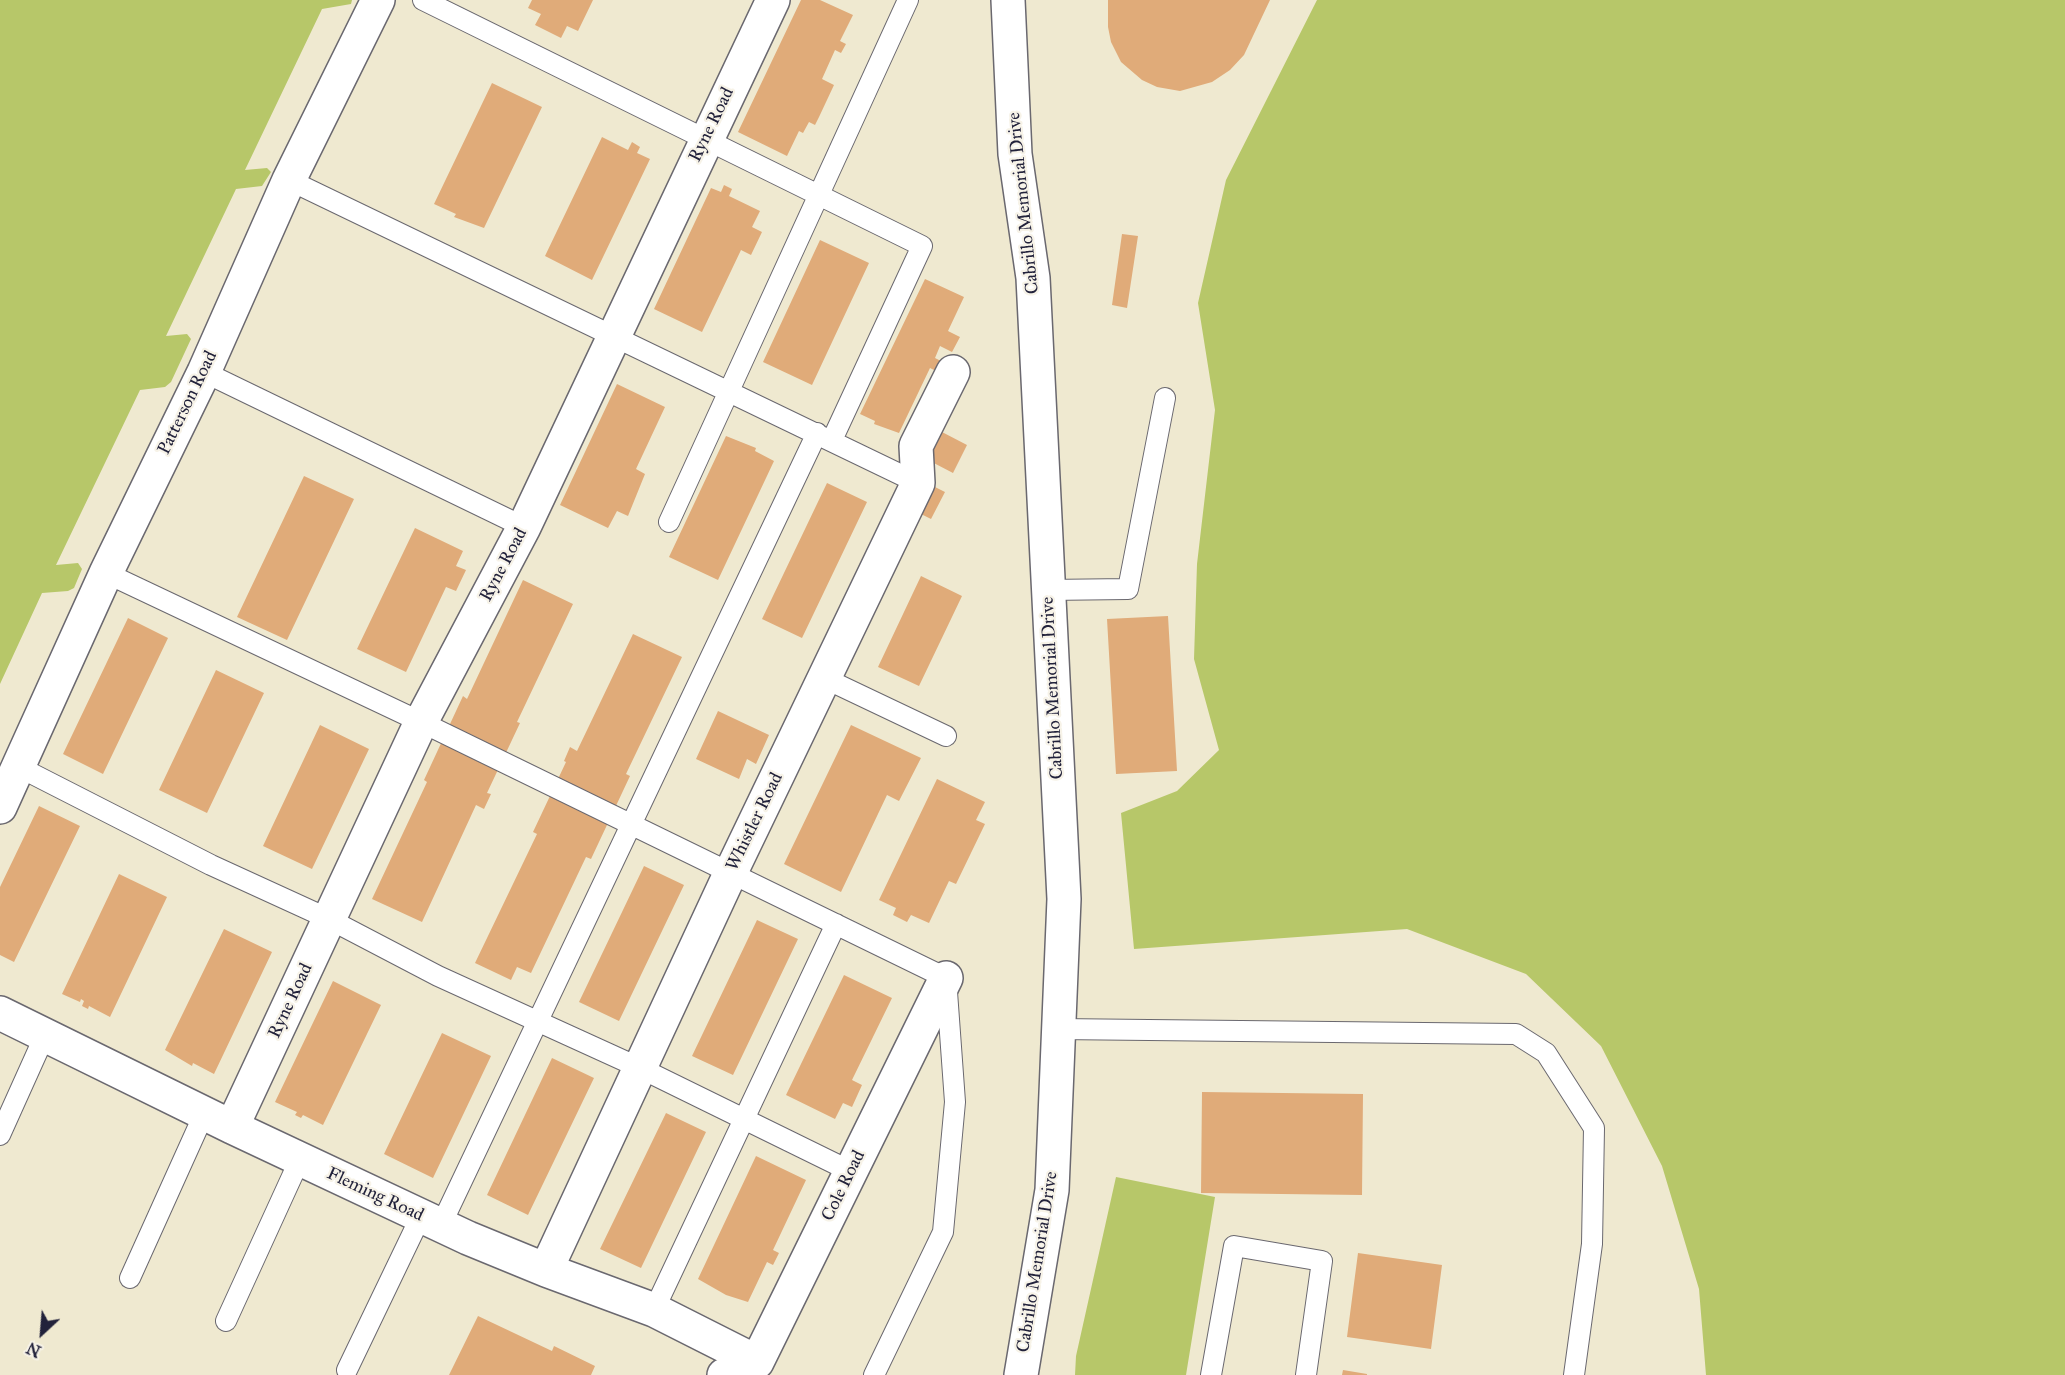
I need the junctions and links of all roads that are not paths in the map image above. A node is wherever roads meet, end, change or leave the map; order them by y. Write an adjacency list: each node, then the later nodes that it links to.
1 (378, 0): 7 (street, Patterson Road)
2 (423, 0): 6 (lane)
3 (773, 0): 6 (street, Ryne Road)
4 (908, 0): 8 (lane)
5 (1008, 0): 19 (street, Cabrillo Memorial Drive)
6 (705, 140): 8 (lane); 9 (street, Ryne Road)
7 (289, 180): 9 (lane); 10 (street, Patterson Road)
8 (818, 195): 12 (lane); 14 (lane)
9 (613, 336): 12 (lane); 17 (street, Ryne Road)
10 (204, 372): 17 (lane); 18 (street, Patterson Road)
11 (953, 372): 15 (street, Whistler Road)
12 (729, 391): 14 (lane); 16 (lane)
13 (1165, 398): 19 (lane)
14 (824, 437): 15 (lane); 25 (lane)
15 (918, 483): 20 (street, Whistler Road)
16 (669, 522)
17 (524, 527): 21 (street, Ryne Road)
18 (106, 573): 21 (lane); 23 (street, Patterson Road)
19 (1047, 590): 32 (street, Cabrillo Memorial Drive)
20 (824, 678): 22 (lane); 26 (street, Whistler Road)
21 (421, 722): 25 (lane); 27 (street, Ryne Road)
22 (946, 736)
23 (19, 768): 24 (street, Patterson Road); 27 (lane)
24 (0, 807)
25 (630, 825): 26 (lane); 31 (lane)
26 (730, 874): 28 (lane); 34 (street, Whistler Road)
27 (329, 919): 31 (lane); 36 (street, Ryne Road)
28 (836, 924): 29 (lane); 35 (lane)
29 (946, 978): 39 (street, Cole Road); 47 (lane)
30 (0, 1014): 33 (street, Fleming Road)
31 (537, 1020): 34 (lane); 40 (lane)
32 (1057, 1029): 48 (street, Cabrillo Memorial Drive); 51 (lane)
33 (45, 1035): 36 (street, Fleming Road); 37 (lane)
34 (640, 1068): 35 (lane); 41 (street, Whistler Road)
35 (743, 1119): 39 (lane); 43 (lane)
36 (218, 1120): 38 (street, Fleming Road); 42 (lane)
37 (0, 1135)
38 (300, 1159): 40 (street, Fleming Road); 44 (lane)
39 (852, 1172): 46 (street, Cole Road)
40 (431, 1221): 41 (street, Fleming Road); 45 (lane)
41 (546, 1270): 43 (street, Fleming Road)
42 (130, 1278)
43 (654, 1310): 46 (street, Fleming Road)
44 (226, 1321)
45 (347, 1371)
46 (733, 1371)
47 (874, 1375)
48 (1021, 1375)
49 (1211, 1375): 50 (lane)
50 (1306, 1375)
51 (1574, 1375)

